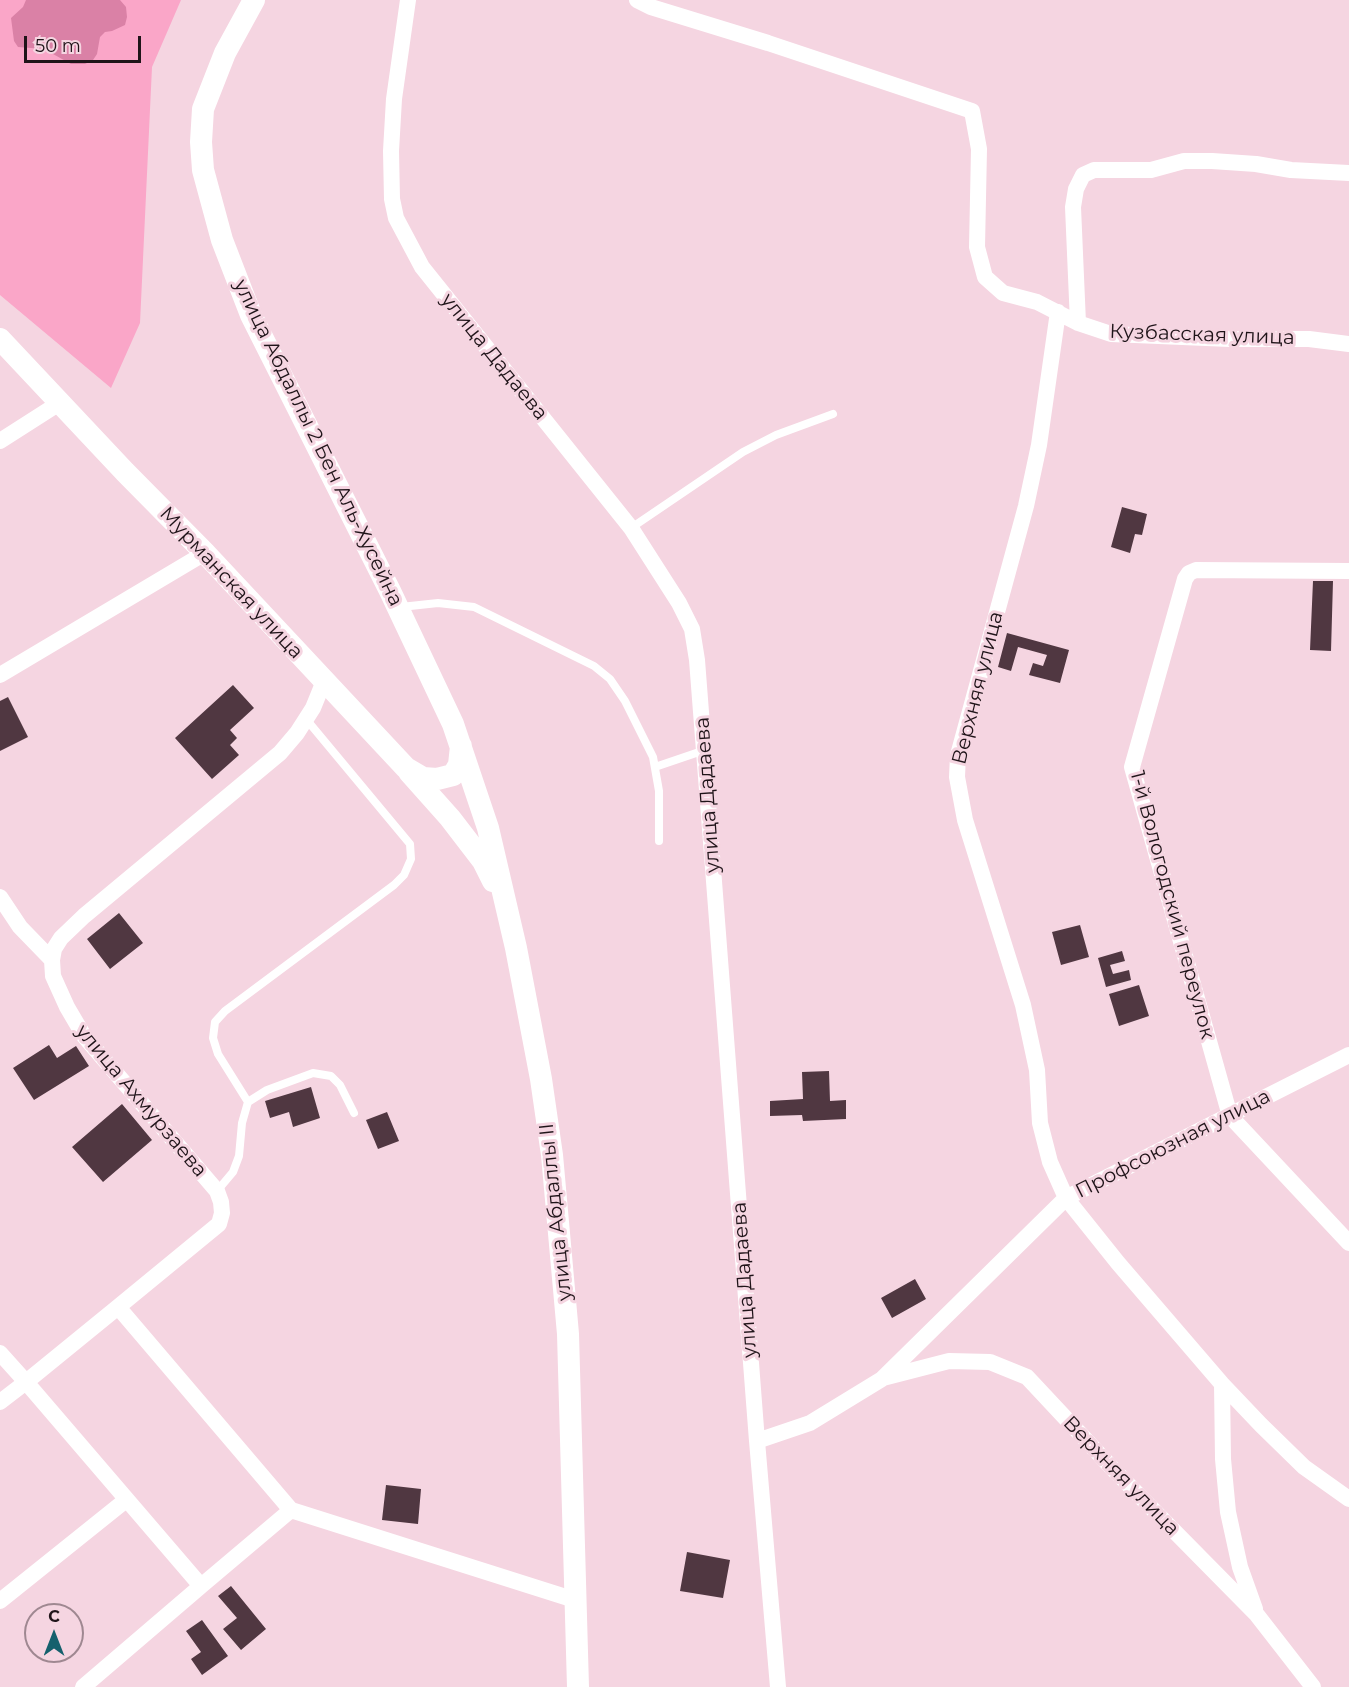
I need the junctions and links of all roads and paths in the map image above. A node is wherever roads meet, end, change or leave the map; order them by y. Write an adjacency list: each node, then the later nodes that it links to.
1 (254, 0): 15 (main road, улица Абдаллы 2 Бен Аль-Хусейна)
2 (408, 0): 12 (street, улица Дадаева)
3 (637, 0): 5 (street, Кузбасская улица)
4 (1345, 173): 6 (street)
5 (1058, 312): 6 (street, Кузбасская улица); 32 (street, Верхняя улица)
6 (1078, 323): 8 (street, Кузбасская улица)
7 (0, 339): 9 (main road, Мурманская улица)
8 (1349, 344)
9 (61, 402): 11 (street); 13 (main road, Мурманская улица)
10 (833, 414): 12 (lane)
11 (0, 441)
12 (631, 528): 20 (street, улица Дадаева)
13 (205, 553): 16 (street); 17 (main road, Мурманская улица)
14 (1349, 571): 30 (street, 1-й Вологодский переулок)
15 (398, 607): 19 (main road, улица Абдаллы 2 Бен Аль-Хусейна); 21 (lane)
16 (0, 675)
17 (324, 681): 18 (street); 22 (main road, Мурманская улица)
18 (306, 719): 26 (street); 28 (lane)
19 (461, 746): 22 (main road, Мурманская улица); 25 (main road, улица Абдаллы II)
20 (705, 750): 21 (lane); 40 (street, улица Дадаева)
21 (655, 767): 23 (lane)
22 (406, 768): 25 (main road)
23 (659, 842)
24 (0, 897): 26 (street)
25 (507, 908): 45 (main road, улица Абдаллы II)
26 (52, 960): 31 (street, улица Ахмурзаева)
27 (1349, 1055): 30 (street, Профсоюзная улица)
28 (248, 1102): 29 (lane); 31 (lane, улица Ахмурзаева)
29 (354, 1113)
30 (1230, 1116): 32 (street, Профсоюзная улица); 33 (street)
31 (217, 1191): 34 (street)
32 (1066, 1198): 36 (street, Профсоюзная улица); 38 (street, Верхняя улица)
33 (1349, 1243)
34 (118, 1306): 37 (street); 43 (street)
35 (0, 1353): 37 (street)
36 (882, 1379): 40 (street); 47 (street, Верхняя улица)
37 (26, 1382): 39 (street); 42 (street)
38 (1222, 1384): 41 (street, Верхняя улица); 47 (street)
39 (0, 1402)
40 (757, 1441): 50 (street, улица Дадаева)
41 (1349, 1499)
42 (126, 1500): 44 (street); 46 (street)
43 (291, 1510): 44 (street); 45 (street)
44 (201, 1586): 48 (street)
45 (574, 1600): 49 (main road, улица Абдаллы II)
46 (0, 1601)
47 (1257, 1616): 51 (street, Верхняя улица)
48 (83, 1687)
49 (578, 1687)
50 (778, 1687)
51 (1313, 1687)

